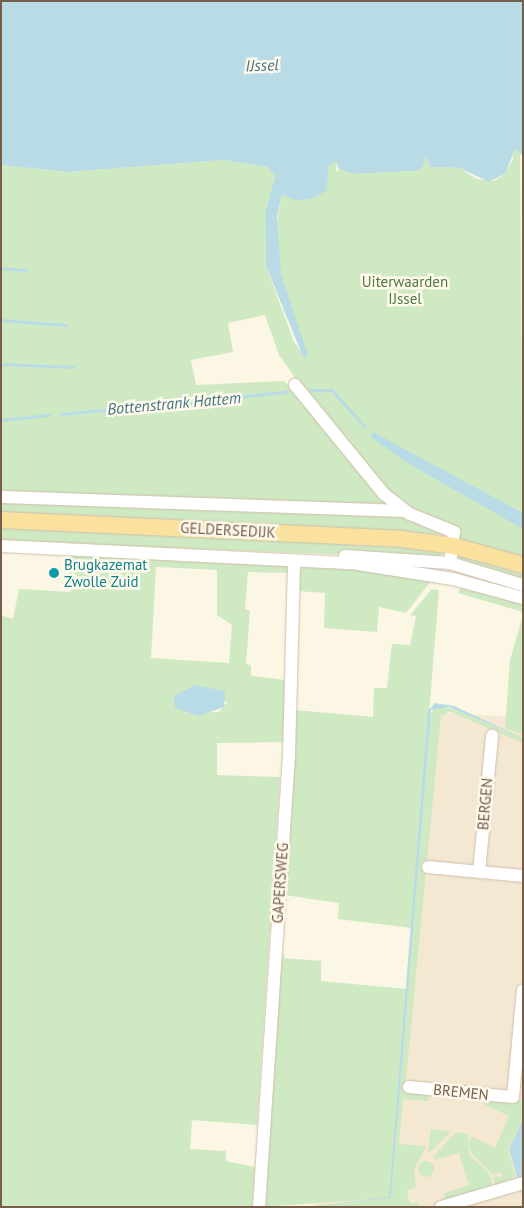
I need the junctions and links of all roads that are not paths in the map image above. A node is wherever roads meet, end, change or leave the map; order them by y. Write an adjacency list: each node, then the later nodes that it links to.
1 (295, 385): 3 (street, GELDERSEDIJK)
2 (1, 497): 3 (street, GELDERSEDIJK)
3 (406, 511): 6 (street, GELDERSEDIJK)
4 (1, 520): 6 (main road, GELDERSEDIJK)
5 (1, 546): 7 (street, GELDERSEDIJK)
6 (454, 546): 9 (street); 10 (main road, GELDERSEDIJK)
7 (294, 560): 8 (street, GELDERSEDIJK); 20 (street, GAPERSWEG)
8 (326, 561): 9 (street, GELDERSEDIJK); 12 (street, GELDERSEDIJK)
9 (450, 563): 11 (street, GELDERSEDIJK)
10 (523, 564)
11 (523, 585)
12 (523, 598)
13 (492, 736): 15 (street, BERGEN)
14 (428, 867): 15 (street)
15 (479, 872): 16 (street)
16 (523, 876)
17 (523, 990): 18 (street, BREMEN)
18 (409, 1087)
19 (517, 1185): 21 (street)
20 (259, 1207)
21 (441, 1207)

